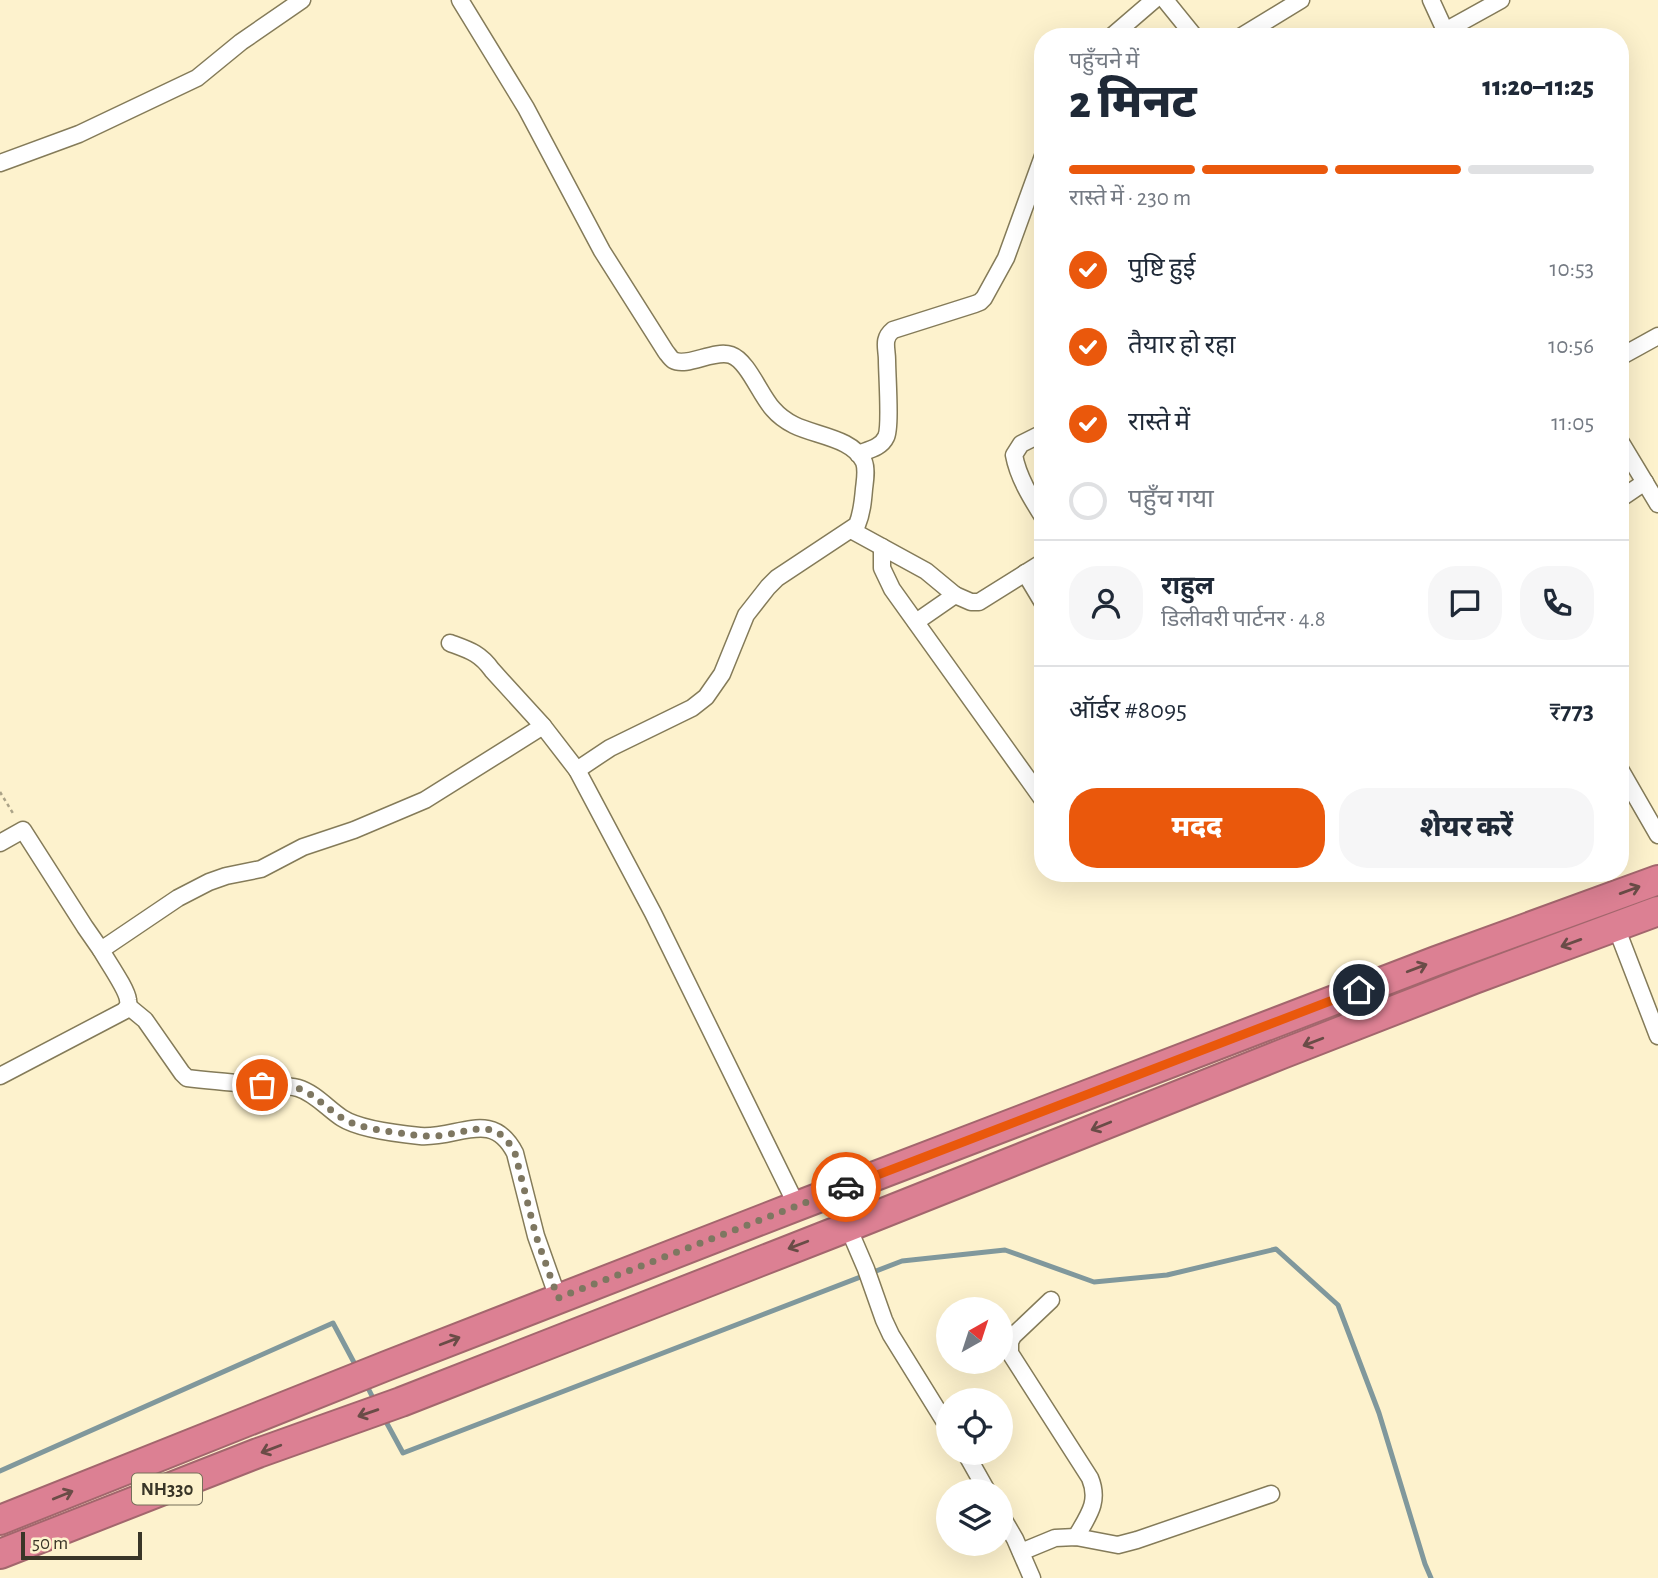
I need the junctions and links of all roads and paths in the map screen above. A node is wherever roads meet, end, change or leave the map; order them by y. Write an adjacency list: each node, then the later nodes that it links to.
1 (302, 0): 13 (street)
2 (460, 0): 18 (street)
3 (1154, 0): 8 (street)
4 (1165, 0): 9 (street)
5 (1301, 0): 10 (street)
6 (1431, 0): 11 (street)
7 (1501, 0): 12 (street)
8 (1121, 28)
9 (1188, 28)
10 (1255, 28)
11 (1444, 28)
12 (1457, 28)
13 (0, 163)
14 (1034, 181): 18 (street)
15 (1658, 336): 16 (street)
16 (1629, 352)
17 (1034, 438): 22 (street)
18 (858, 454): 24 (street)
19 (1629, 456): 20 (street)
20 (1645, 482): 21 (street); 23 (street)
21 (1629, 493)
22 (1034, 501)
23 (1658, 504)
24 (851, 530): 25 (street); 33 (street)
25 (881, 547): 29 (street); 30 (street)
26 (1034, 568): 27 (street)
27 (1025, 573): 28 (street); 29 (street)
28 (1034, 588)
29 (955, 595): 30 (street)
30 (916, 622): 35 (street)
31 (450, 643): 32 (street)
32 (543, 726): 33 (street); 43 (street)
33 (577, 770): 47 (street)
34 (1629, 785): 38 (street)
35 (1034, 787)
36 (0, 792): 37 (path)
37 (23, 830): 39 (street); 43 (street)
38 (1658, 835)
39 (0, 843)
40 (1658, 880): 47 (highway, NH330, one-way to 40)
41 (1658, 911): 42 (highway, NH330)
42 (1616, 927): 45 (street); 48 (highway, NH330, one-way to 48)
43 (101, 950): 44 (street)
44 (128, 1006): 46 (street); 49 (street)
45 (1658, 1037)
46 (0, 1076)
47 (797, 1206): 49 (highway, NH330)
48 (848, 1227): 51 (street); 57 (highway, NH330, one-way to 57)
49 (558, 1298): 53 (highway, NH330, one-way to 49)
50 (1051, 1300): 55 (street)
51 (936, 1408)
52 (1271, 1494): 55 (street)
53 (0, 1520)
54 (1013, 1537): 56 (street)
55 (1076, 1537): 56 (street)
56 (1021, 1552): 58 (street)
57 (0, 1554)
58 (1032, 1578)

